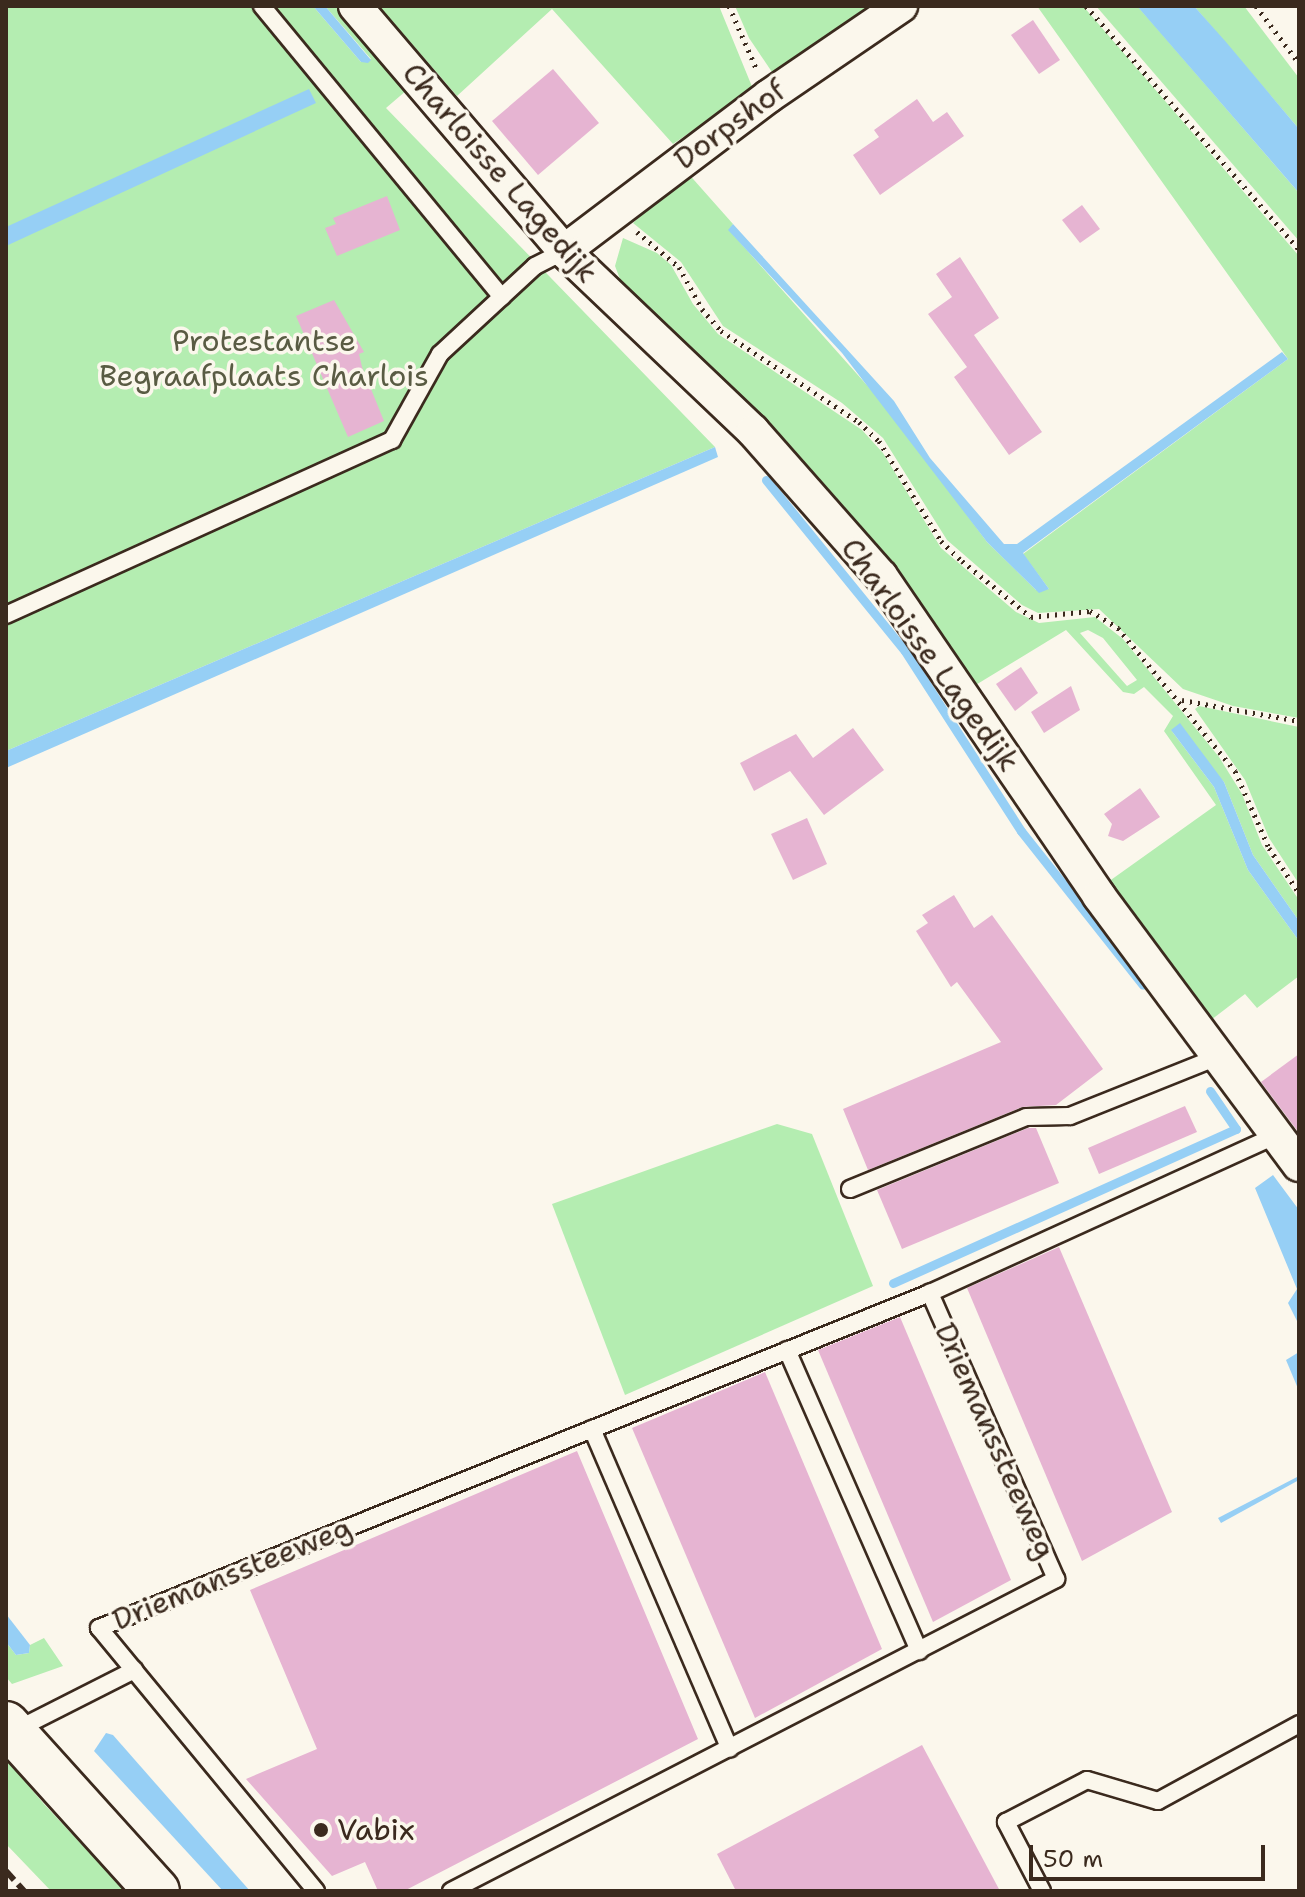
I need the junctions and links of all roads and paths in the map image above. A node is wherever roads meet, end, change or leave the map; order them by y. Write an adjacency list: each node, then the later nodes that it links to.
1 (262, 6): 12 (lane)
2 (355, 6): 11 (street, Charloisse Lagedijk)
3 (729, 6): 8 (path)
4 (901, 6): 8 (street, Dorpshof)
5 (1086, 6): 10 (path)
6 (1256, 6): 7 (path)
7 (1299, 63)
8 (769, 96): 9 (street, Dorpshof)
9 (611, 212): 11 (street, Dorpshof); 14 (path)
10 (1299, 249)
11 (564, 251): 12 (lane); 17 (street, Charloisse Lagedijk)
12 (502, 297): 13 (lane)
13 (6, 615)
14 (1181, 700): 15 (path); 16 (path)
15 (1299, 721)
16 (1299, 893)
17 (1220, 1056): 18 (street, Charloisse Lagedijk); 20 (lane)
18 (1277, 1135): 19 (street, Charloisse Lagedijk); 21 (lane, Driemanssteeweg)
19 (1299, 1165)
20 (850, 1189)
21 (930, 1293): 22 (lane, Driemanssteeweg); 24 (lane, Driemanssteeweg)
22 (787, 1350): 23 (lane, Driemanssteeweg); 24 (lane)
23 (592, 1429): 25 (lane, Driemanssteeweg); 28 (lane)
24 (919, 1651): 28 (lane, Driemanssteeweg)
25 (134, 1670): 27 (lane); 30 (lane, Driemanssteeweg)
26 (1299, 1724): 32 (lane)
27 (9, 1728): 29 (main road)
28 (730, 1749): 31 (lane, Driemanssteeweg)
29 (157, 1891)
30 (316, 1891)
31 (451, 1891)
32 (1042, 1891)

